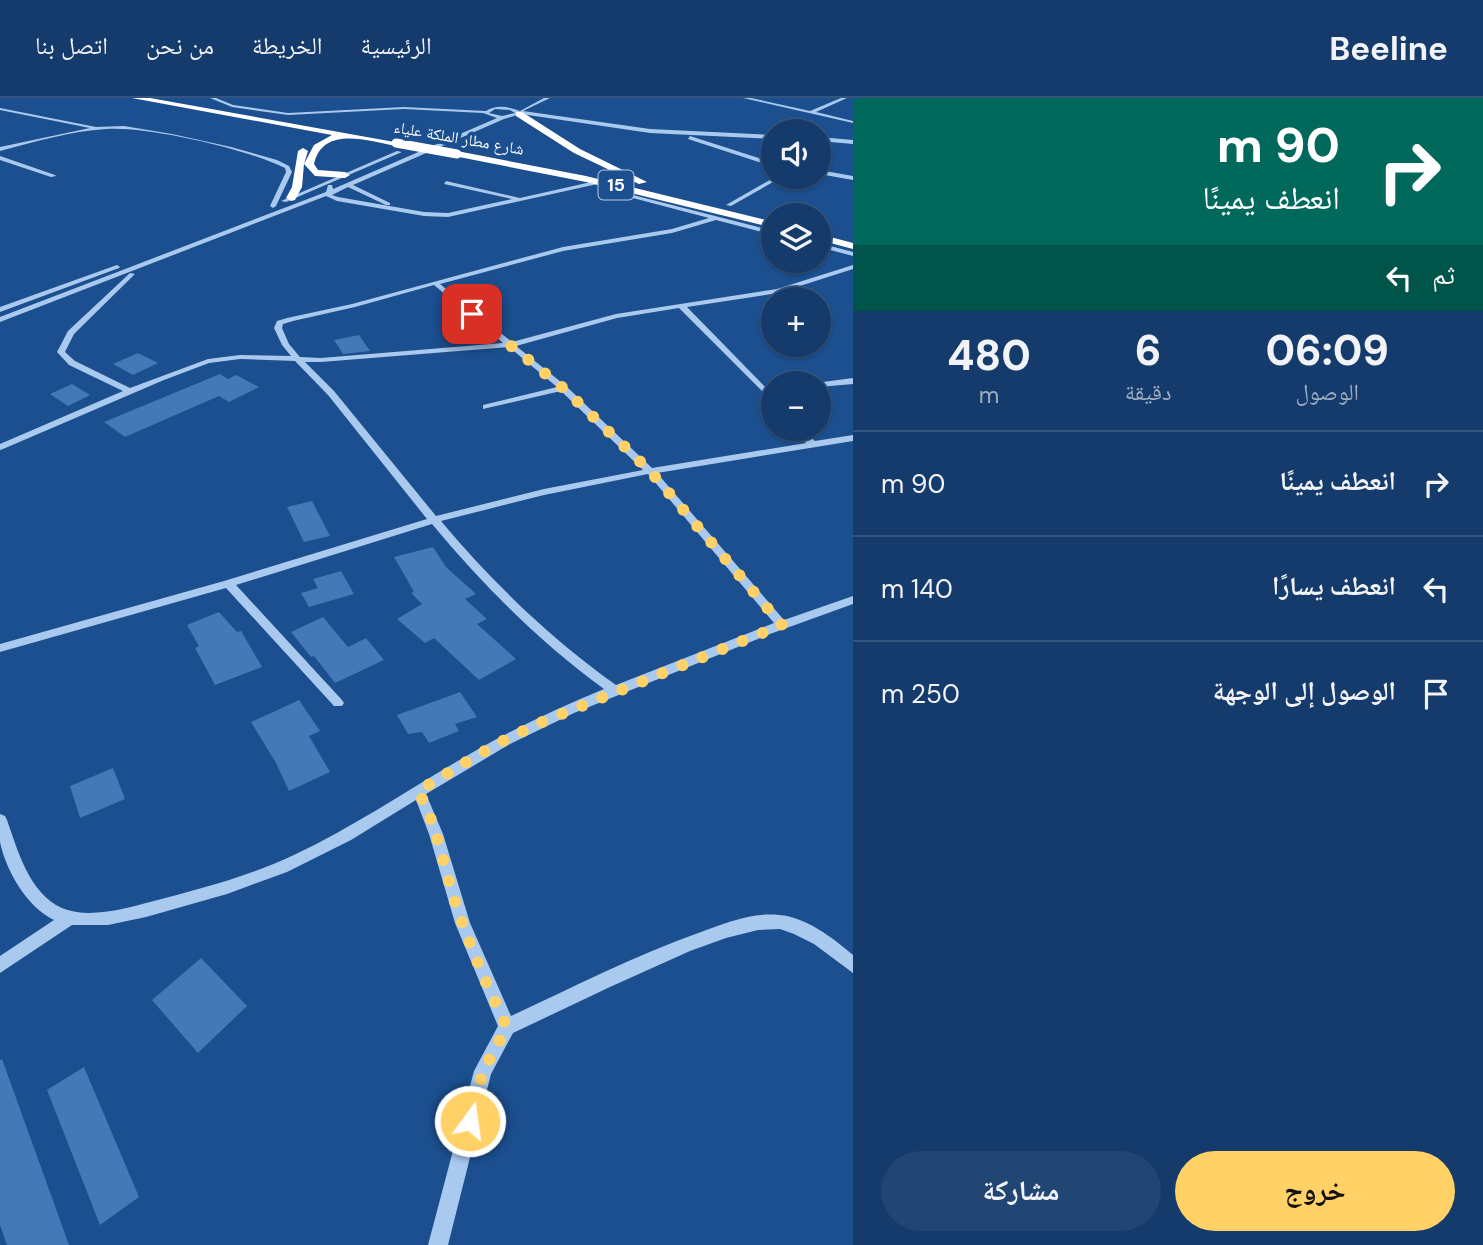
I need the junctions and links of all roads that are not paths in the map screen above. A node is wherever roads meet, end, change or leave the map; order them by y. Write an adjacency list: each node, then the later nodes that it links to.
1 (136, 98): 20 (highway, شارع مطار الملكة علياء / 15)
2 (174, 98): 3 (highway); 19 (highway, شارع مطار الملكة علياء / 15)
3 (185, 98)
4 (531, 98): 11 (street)
5 (548, 98): 14 (street)
6 (745, 98): 15 (street)
7 (845, 98): 15 (street)
8 (237, 99): 9 (street); 10 (street)
9 (214, 100): 16 (street)
10 (494, 108): 11 (street); 13 (street)
11 (502, 108): 14 (street)
12 (0, 109): 21 (street)
13 (485, 113): 16 (street); 17 (street); 35 (street)
14 (519, 113): 17 (street); 22 (street); 39 (highway)
15 (813, 113): 18 (street)
16 (323, 114): 19 (highway)
17 (502, 118): 35 (street)
18 (853, 122)
19 (327, 125): 39 (highway, شارع مطار الملكة علياء / 15)
20 (297, 126): 23 (highway, شارع مطار الملكة علياء / 15); 43 (highway)
21 (101, 128): 27 (street); 46 (street)
22 (673, 132): 24 (street); 29 (street)
23 (344, 134): 35 (highway); 37 (highway, شارع مطار الملكة علياء / 15, bridge)
24 (761, 136)
25 (831, 140): 26 (street)
26 (853, 142)
27 (0, 149)
28 (0, 158): 32 (street)
29 (761, 160)
30 (853, 171): 33 (street)
31 (831, 174): 33 (street)
32 (53, 176)
33 (843, 176): 34 (street)
34 (853, 178)
35 (346, 179): 36 (street); 42 (street); 47 (street)
36 (330, 181): 42 (street); 43 (street)
37 (600, 182): 40 (highway, شارع مطار الملكة علياء / 15); 44 (street)
38 (446, 183): 44 (street)
39 (647, 185): 45 (highway, شارع مطار الملكة علياء / 15)
40 (620, 186): 49 (street); 50 (highway, شارع مطار الملكة علياء / 15)
41 (761, 187): 45 (street)
42 (328, 192): 47 (street); 59 (street)
43 (291, 198): 46 (street)
44 (523, 200): 47 (street)
45 (729, 205): 48 (highway, شارع مطار الملكة علياء / 15)
46 (273, 206): 62 (street)
47 (390, 207)
48 (761, 213)
49 (717, 218): 51 (street); 60 (street)
50 (761, 222)
51 (761, 230)
52 (831, 230): 53 (highway)
53 (853, 236)
54 (831, 240): 55 (highway)
55 (853, 246)
56 (831, 248): 57 (street)
57 (853, 254)
58 (853, 267): 61 (street)
59 (137, 269): 63 (street); 70 (street)
60 (435, 283): 64 (street); 65 (street)
61 (682, 307): 64 (street); 68 (street)
62 (0, 310)
63 (0, 320)
64 (509, 345): 65 (street); 69 (street)
65 (300, 360): 70 (street); 77 (street)
66 (853, 381): 67 (street)
67 (831, 383)
68 (761, 387)
69 (563, 388): 71 (street); 76 (street)
70 (130, 391): 75 (street)
71 (486, 407)
72 (853, 438): 74 (street)
73 (809, 441): 74 (street)
74 (812, 444): 76 (street)
75 (0, 447)
76 (650, 471): 77 (street); 80 (street)
77 (434, 520): 78 (street); 82 (street)
78 (228, 584): 81 (street); 83 (street)
79 (853, 600): 80 (street)
80 (782, 625): 82 (street)
81 (0, 648)
82 (614, 690): 84 (street)
83 (338, 703)
84 (418, 791): 86 (street); 89 (street)
85 (0, 820): 86 (street)
86 (70, 918): 87 (street)
87 (0, 965)
88 (853, 965): 89 (street)
89 (507, 1027): 90 (street)
90 (439, 1245)

